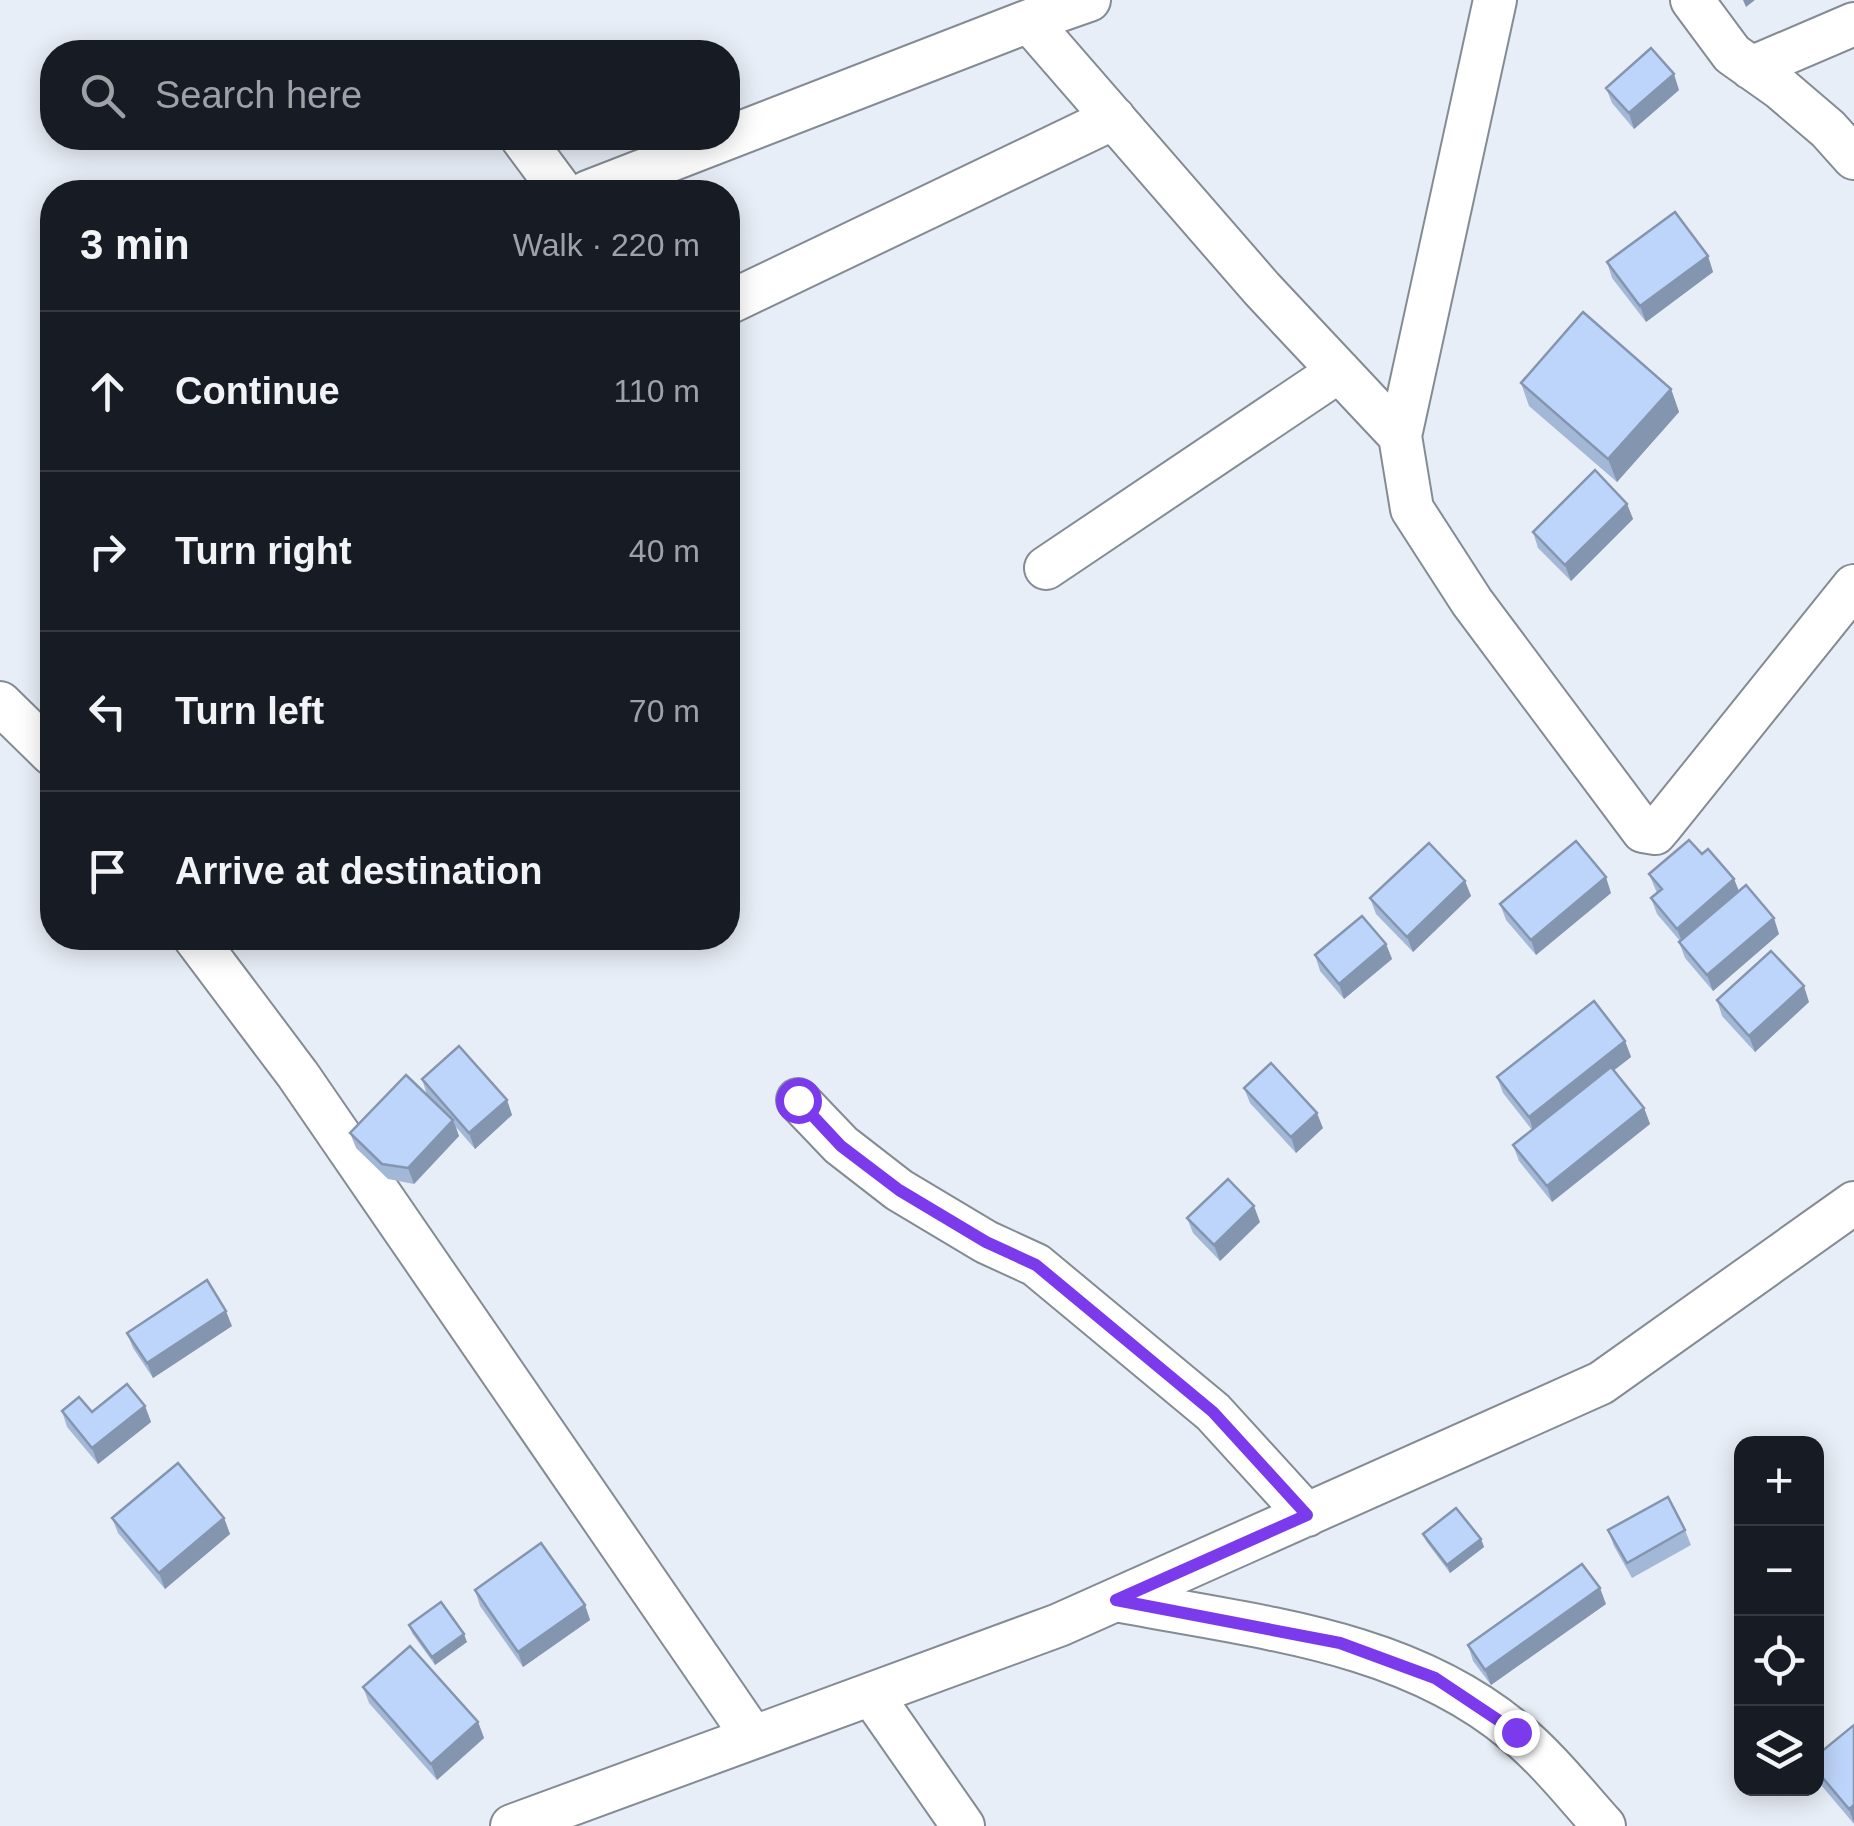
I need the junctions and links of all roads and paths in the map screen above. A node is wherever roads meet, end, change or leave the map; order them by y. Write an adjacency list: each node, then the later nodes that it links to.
1 (1089, 0): 4 (street)
2 (1495, 0): 16 (street)
3 (1692, 0): 6 (street)
4 (1029, 21): 7 (street); 8 (street)
5 (1854, 24): 6 (street)
6 (1751, 68): 11 (street)
7 (1114, 118): 14 (street); 15 (street)
8 (740, 133)
9 (531, 150): 12 (street)
10 (696, 150): 13 (street)
11 (1854, 158)
12 (553, 180)
13 (619, 180)
14 (740, 297)
15 (1339, 371): 16 (street); 17 (street)
16 (1400, 436): 18 (street)
17 (1046, 568)
18 (1854, 586)
19 (0, 703): 20 (street)
20 (40, 742)
21 (204, 950): 27 (street)
22 (798, 1100): 24 (street)
23 (1854, 1203): 24 (street)
24 (1307, 1515): 25 (street)
25 (1116, 1600): 26 (street); 30 (street)
26 (871, 1694): 27 (street); 29 (street)
27 (753, 1738): 28 (street)
28 (512, 1826)
29 (963, 1826)
30 (1604, 1826)

